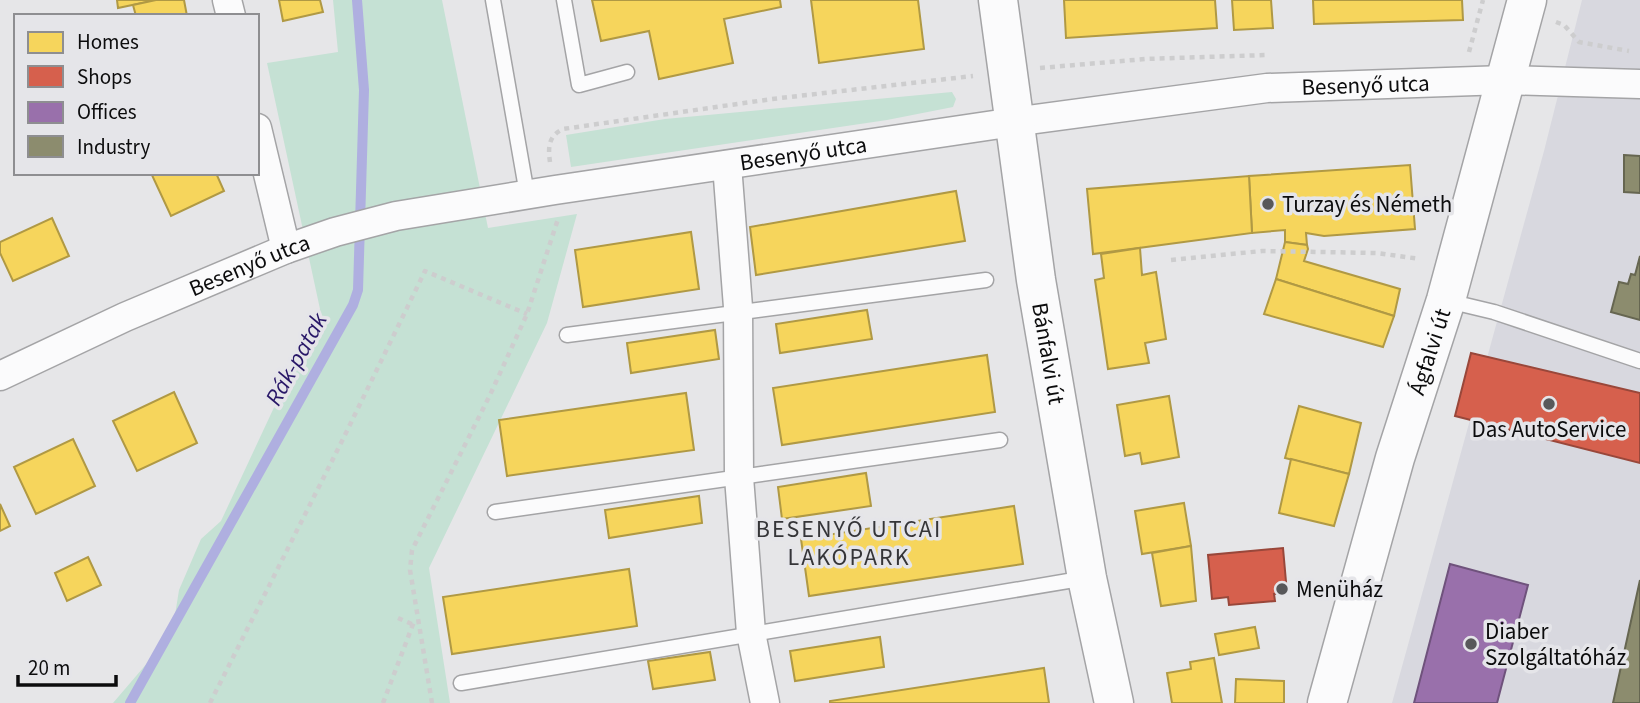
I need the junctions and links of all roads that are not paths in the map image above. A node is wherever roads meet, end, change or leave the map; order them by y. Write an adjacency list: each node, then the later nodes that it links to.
1 (493, 0): 11 (lane)
2 (564, 0): 5 (lane)
3 (998, 0): 8 (main road, Bánfalvi út)
4 (1526, 5): 6 (main road, Ágfalvi út)
5 (627, 72)
6 (1505, 80): 7 (street, Besenyő utca); 8 (street, Besenyő utca); 14 (main road, Ágfalvi út)
7 (1640, 84)
8 (1014, 122): 10 (street, Besenyő utca); 22 (main road, Bánfalvi út)
9 (259, 136): 12 (street)
10 (727, 165): 11 (street, Besenyő utca); 15 (street)
11 (541, 192): 12 (street, Besenyő utca)
12 (286, 249): 18 (street, Besenyő utca)
13 (986, 280): 15 (lane)
14 (1446, 300): 17 (lane); 27 (main road, Ágfalvi út)
15 (738, 314): 16 (lane); 20 (street)
16 (567, 335)
17 (1640, 361)
18 (0, 376)
19 (1000, 440): 20 (lane)
20 (739, 477): 21 (lane); 23 (street)
21 (495, 512)
22 (1087, 578): 23 (lane); 26 (main road, Bánfalvi út)
23 (751, 633): 24 (lane); 25 (street)
24 (461, 684)
25 (765, 703)
26 (1114, 703)
27 (1327, 703)

